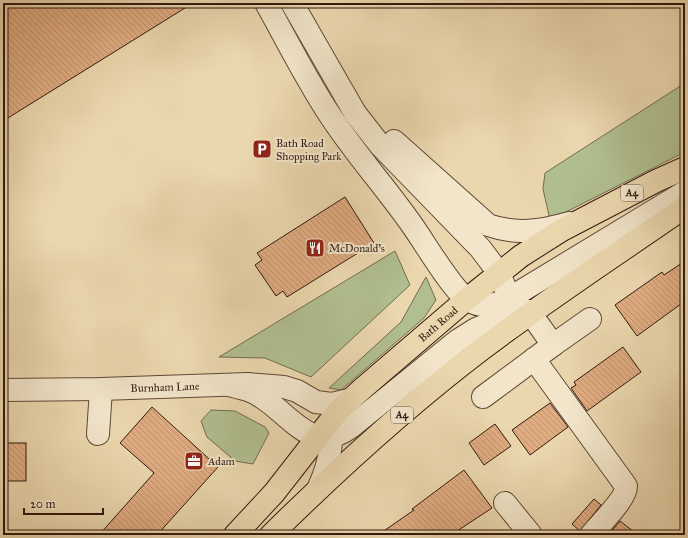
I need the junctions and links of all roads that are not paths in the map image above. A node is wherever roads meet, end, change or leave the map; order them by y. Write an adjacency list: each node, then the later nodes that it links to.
1 (266, 3): 8 (street)
2 (292, 3): 3 (street)
3 (350, 104): 7 (street); 9 (street)
4 (685, 168): 7 (main road, Bath Road / A4)
5 (685, 192): 11 (street)
6 (685, 207): 12 (main road, A4)
7 (581, 220): 9 (main road, Bath Road / A4)
8 (443, 269): 10 (street); 14 (street)
9 (499, 273): 10 (main road, Bath Road / A4); 11 (street)
10 (467, 299): 11 (street); 14 (main road, Bath Road / A4)
11 (507, 308): 12 (street); 15 (street); 25 (street)
12 (538, 309): 15 (main road, A4); 16 (street)
13 (590, 319): 16 (street)
14 (428, 333): 22 (main road, Bath Road / A4)
15 (489, 344): 28 (main road, A4)
16 (553, 345): 17 (street)
17 (534, 359): 21 (street); 33 (street)
18 (229, 385): 19 (street, Burnham Lane); 23 (street); 24 (street)
19 (101, 389): 20 (street, Burnham Lane); 26 (street)
20 (3, 390)
21 (483, 396)
22 (349, 400): 23 (street); 25 (main road, Bath Road / A4)
23 (316, 402): 25 (street)
24 (290, 420): 25 (street); 27 (street)
25 (327, 431): 27 (main road, Bath Road / A4); 28 (street)
26 (98, 434)
27 (293, 469): 30 (main road, Bath Road / A4)
28 (318, 489): 31 (main road, A4)
29 (505, 503): 32 (street)
30 (235, 535)
31 (271, 535)
32 (531, 535)
33 (591, 535)

